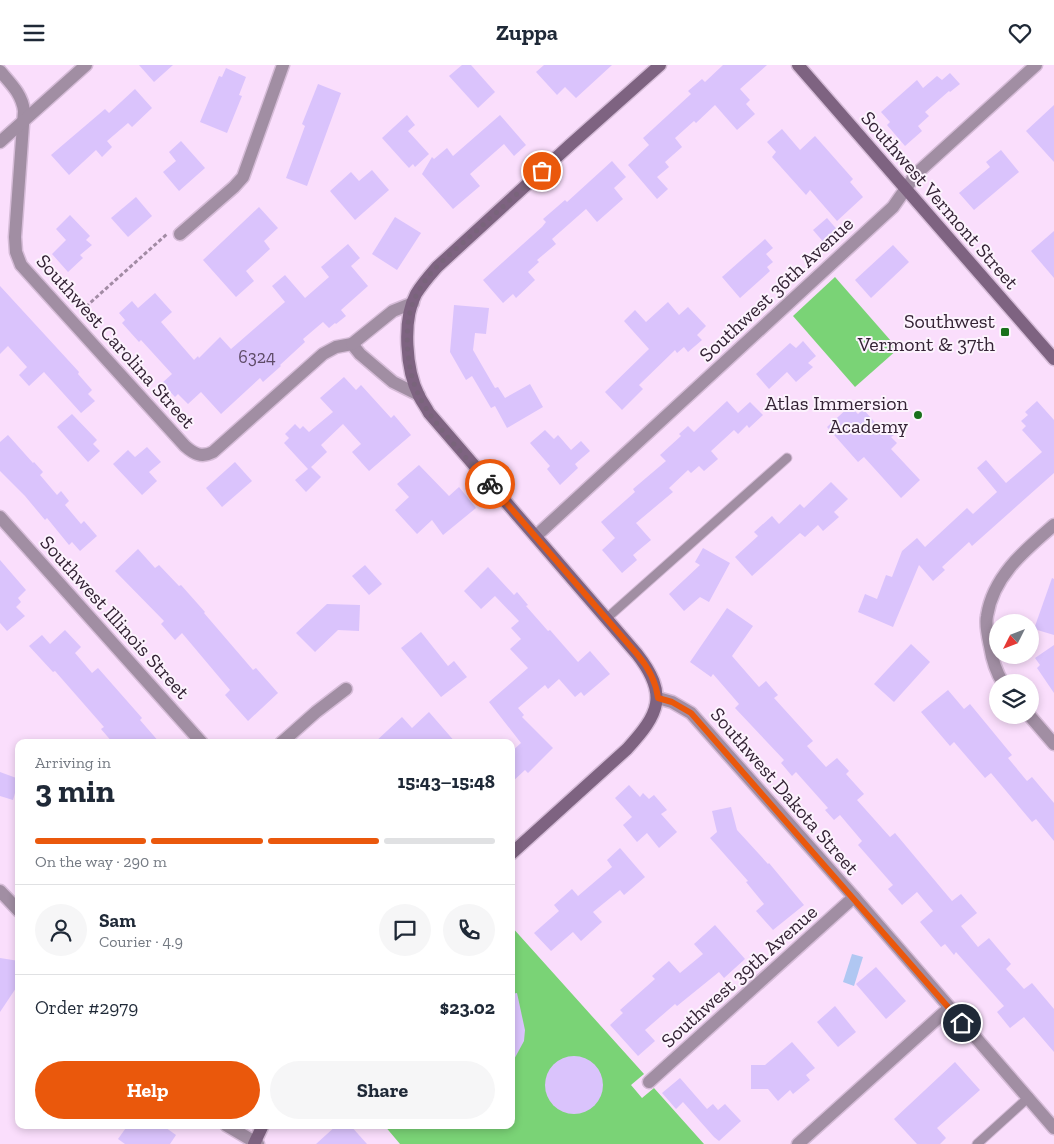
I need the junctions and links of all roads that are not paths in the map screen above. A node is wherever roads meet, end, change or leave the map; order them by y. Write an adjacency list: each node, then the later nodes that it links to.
1 (86, 65): 7 (street)
2 (283, 65): 10 (street)
3 (660, 65): 11 (street)
4 (798, 65): 9 (street, Southwest Vermont Street)
5 (1036, 65): 9 (street, Southwest 36th Avenue)
6 (0, 71): 7 (street, Southwest Carolina Street)
7 (23, 121): 8 (street); 12 (street, Southwest Carolina Street)
8 (0, 142)
9 (906, 188): 13 (street, Southwest Vermont Street); 18 (street, Southwest 36th Avenue)
10 (180, 234)
11 (412, 303): 12 (street); 14 (street)
12 (352, 345): 14 (street)
13 (1054, 359)
14 (419, 395): 18 (street)
15 (787, 458): 19 (lane)
16 (0, 517): 24 (street, Southwest Illinois Street)
17 (1054, 525): 20 (street)
18 (536, 536): 19 (street)
19 (607, 618): 22 (street)
20 (999, 674)
21 (346, 689): 25 (street)
22 (658, 698): 27 (street); 29 (street, Southwest Dakota Street)
23 (1037, 724): 26 (street)
24 (198, 739)
25 (286, 739)
26 (1054, 744)
27 (515, 850)
28 (0, 891): 30 (street)
29 (854, 897): 31 (street, Southwest Dakota Street); 32 (street, Southwest 39th Avenue)
30 (15, 907)
31 (949, 1008): 33 (street, Southwest Dakota Street); 38 (street)
32 (649, 1082)
33 (1029, 1097): 34 (street, Southwest Dakota Street); 39 (lane)
34 (1054, 1128)
35 (233, 1129): 37 (street)
36 (261, 1129): 37 (street)
37 (256, 1143)
38 (798, 1144)
39 (976, 1144)

